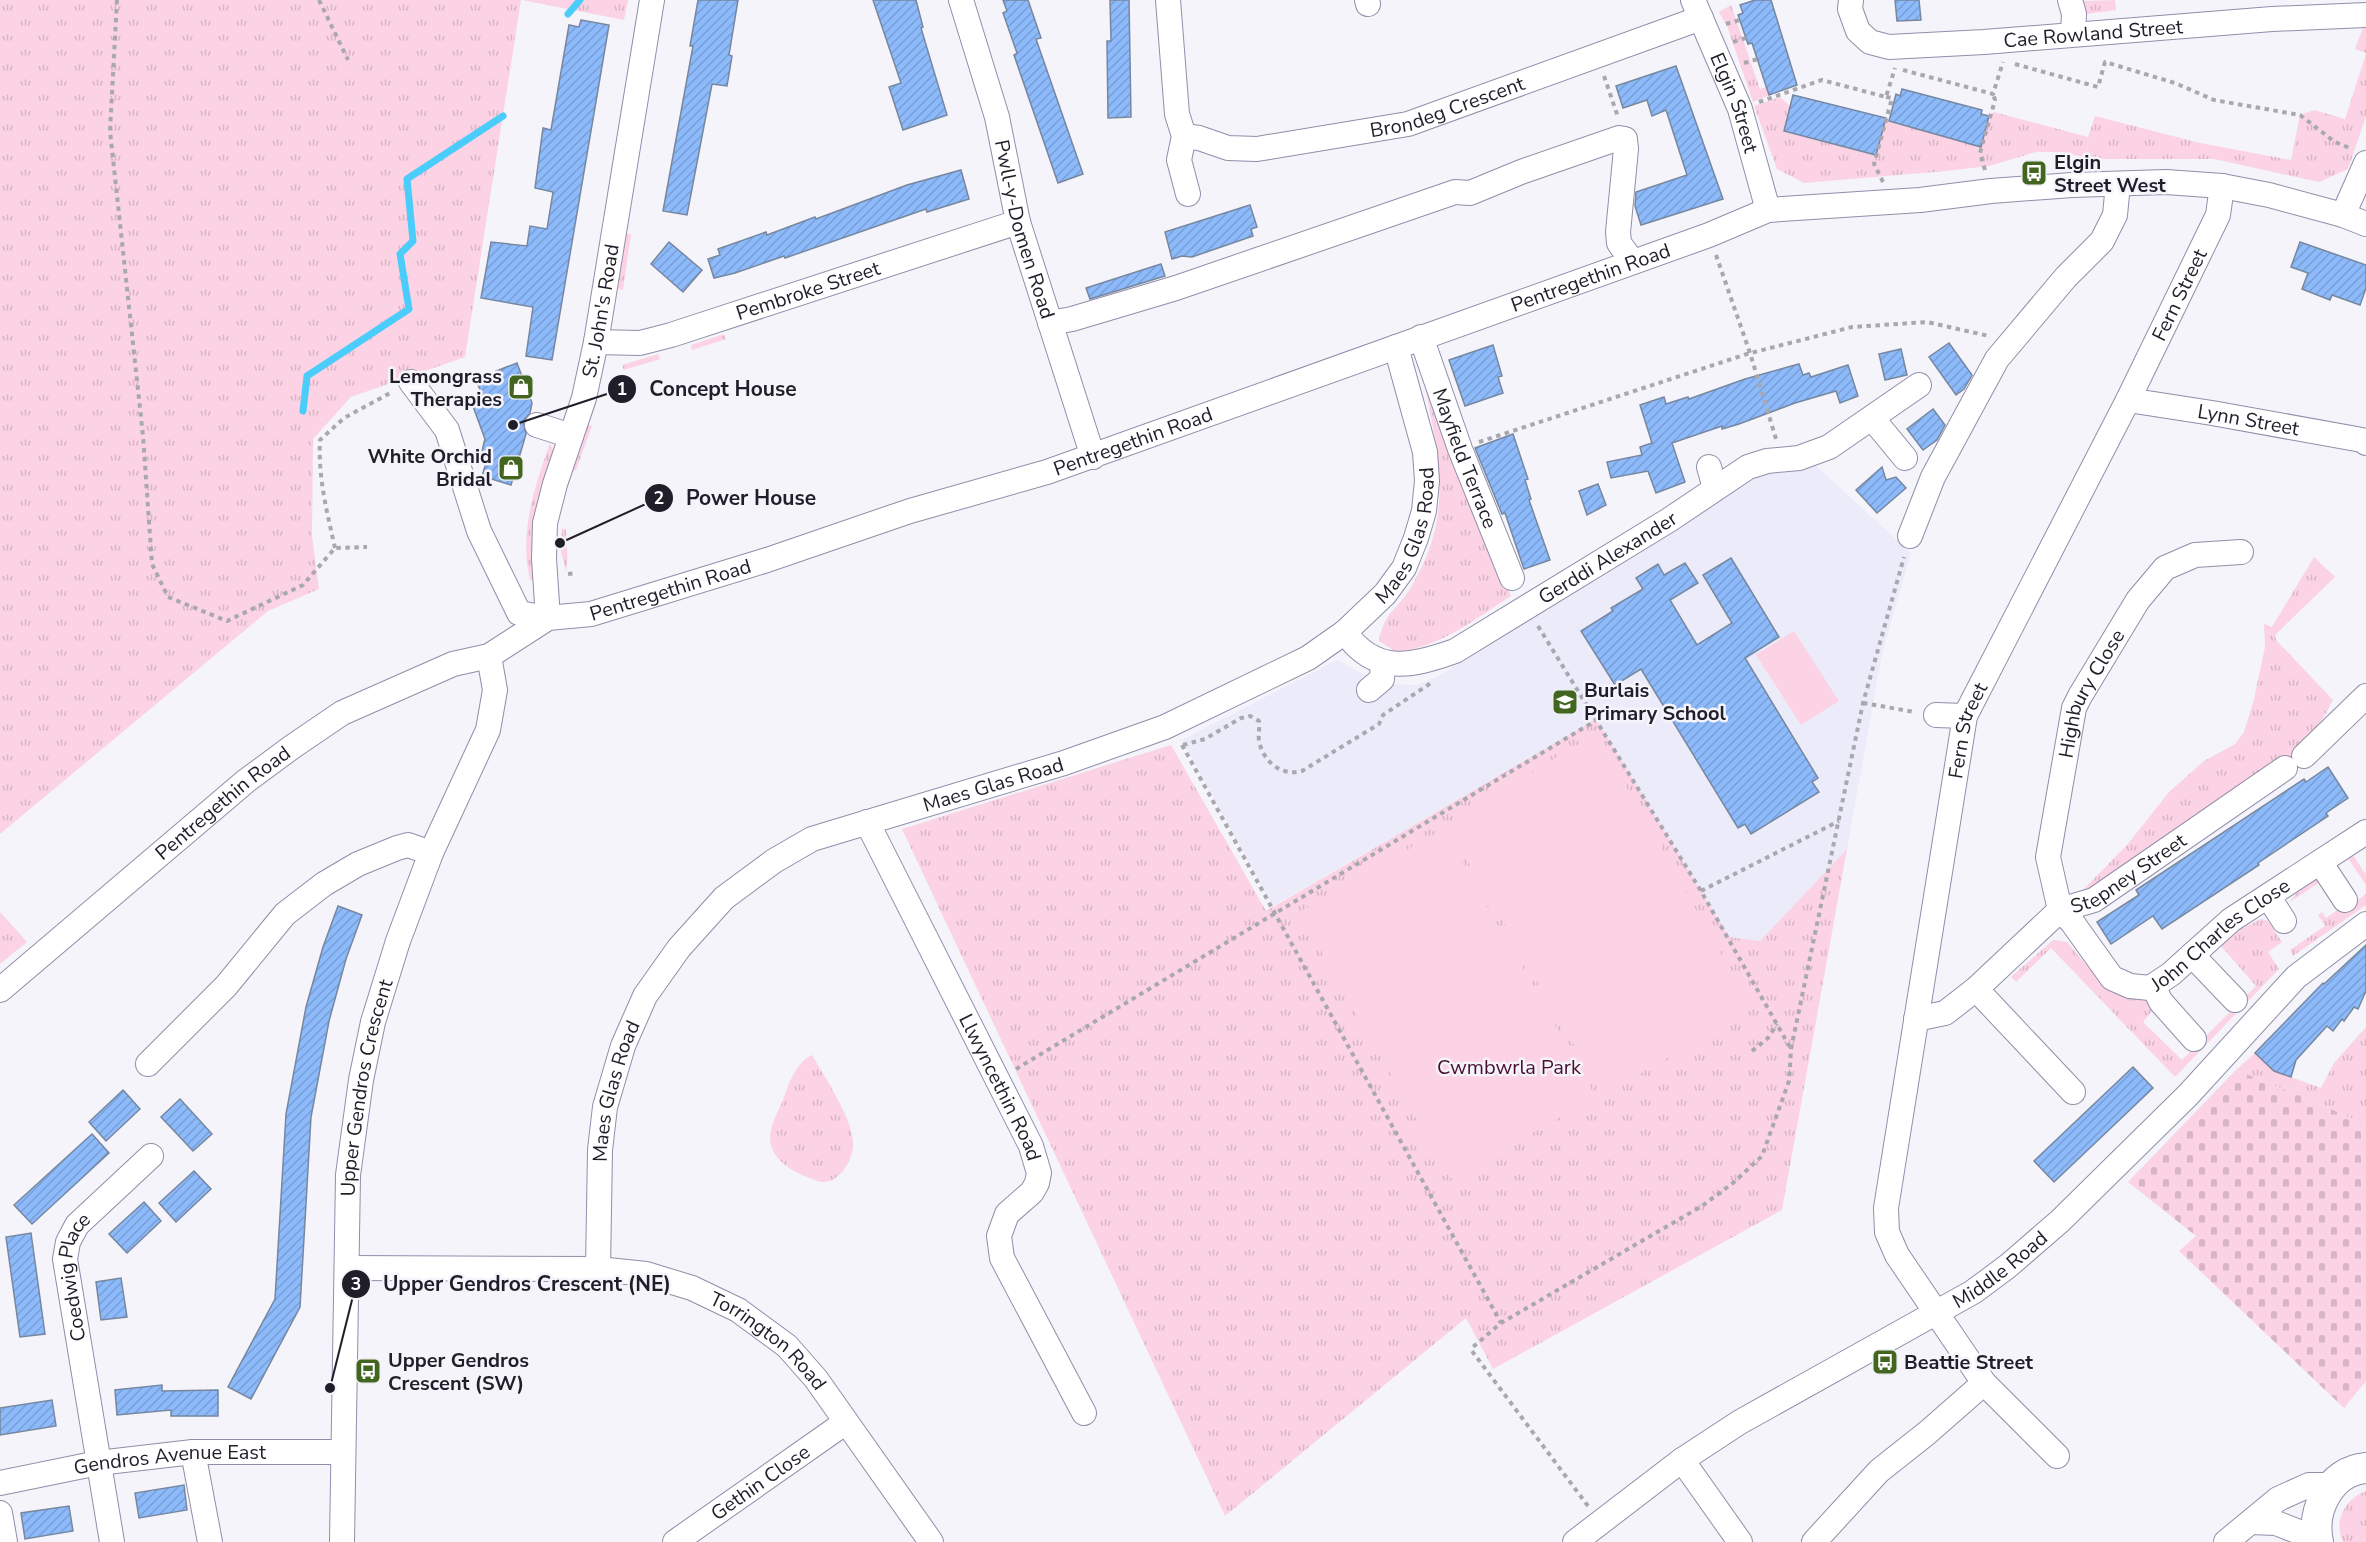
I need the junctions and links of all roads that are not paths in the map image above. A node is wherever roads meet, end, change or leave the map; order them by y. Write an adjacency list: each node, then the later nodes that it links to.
1 (652, 0): 21 (street, St. John's Road)
2 (961, 0): 16 (street, Pwll-y-Domen Road)
3 (1168, 0): 9 (street)
4 (1851, 0): 8 (street, Cae Rowland Street)
5 (2070, 0): 8 (street)
6 (1697, 9): 9 (street, Brondeg Crescent); 14 (street, Elgin Street)
7 (2366, 15): 8 (street, Cae Rowland Street)
8 (2073, 33)
9 (1184, 136): 13 (street)
10 (2363, 158): 15 (street)
11 (2118, 184): 12 (street, Pentregethin Road); 14 (street, Pentregethin Road); 32 (street)
12 (2222, 186): 15 (street, Pentregethin Road); 25 (street, Fern Street)
13 (1188, 194)
14 (1768, 210): 18 (street, Pentregethin Road)
15 (2343, 215): 17 (street, Pentregethin Road)
16 (1018, 222): 19 (street, Pwll-y-Domen Road); 21 (street, Pembroke Street)
17 (2366, 224)
18 (1632, 261): 19 (street); 20 (street, Pentregethin Road)
19 (1050, 323): 30 (street, Pwll-y-Domen Road)
20 (1421, 337): 22 (street, Pentregethin Road); 34 (street, Mayfield Terrace)
21 (596, 342): 28 (street, St. John's Road)
22 (1396, 347): 30 (street, Pentregethin Road); 36 (street, Maes Glas Road)
23 (411, 382): 35 (street)
24 (1919, 385): 26 (street, Gerddi Alexander)
25 (2128, 400): 29 (street, Lynn Street); 42 (street, Fern Street)
26 (1872, 418): 31 (street); 38 (street, Gerddi Alexander)
27 (537, 424): 28 (street)
28 (571, 436): 35 (street, St. John's Road)
29 (2366, 443)
30 (1092, 457): 35 (street, Pentregethin Road)
31 (1905, 458)
32 (1910, 536)
33 (2241, 552): 49 (street, Highbury Close)
34 (1512, 578)
35 (548, 618): 37 (street, Pentregethin Road)
36 (1345, 632): 38 (street, Gerddi Alexander); 43 (street, Maes Glas Road)
37 (489, 656): 45 (street, Upper Gendros Crescent); 55 (street, Pentregethin Road)
38 (1383, 662): 39 (street)
39 (1369, 690)
40 (2366, 696): 49 (street, Stepney Street)
41 (1936, 715): 42 (street)
42 (1965, 716): 57 (street, Fern Street)
43 (867, 822): 63 (street, Maes Glas Road); 66 (street, Llwyncethin Road)
44 (2366, 832): 46 (street, John Charles Close)
45 (431, 853): 59 (street); 62 (street, Upper Gendros Crescent)
46 (2319, 862): 47 (street, John Charles Close); 48 (street)
47 (2268, 896): 50 (street); 52 (street, John Charles Close)
48 (2345, 900)
49 (2060, 910): 53 (street, John Charles Close); 54 (street, Stepney Street)
50 (2284, 921)
51 (2366, 924): 64 (street, Middle Road)
52 (2192, 955): 53 (street, John Charles Close); 56 (street)
53 (2153, 986): 58 (street)
54 (1976, 989): 57 (street, Stepney Street); 60 (street)
55 (0, 990)
56 (2235, 1000)
57 (1916, 1019): 64 (street, Fern Street)
58 (2194, 1039)
59 (148, 1064)
60 (2073, 1092)
61 (152, 1156): 72 (street, Coedwig Place)
62 (347, 1268): 63 (street, Torrington Road); 69 (street, Upper Gendros Crescent)
63 (598, 1269): 67 (street, Torrington Road)
64 (1937, 1312): 65 (street); 71 (street, Middle Road)
65 (1984, 1383): 70 (street); 87 (street)
66 (1084, 1413)
67 (846, 1422): 83 (street, Gethin Close); 84 (street, Torrington Road)
68 (193, 1452): 69 (street, Gendros Avenue East); 72 (street, Gendros Avenue East); 81 (street)
69 (342, 1452): 82 (street, Upper Gendros Crescent)
70 (2057, 1456)
71 (1682, 1461): 85 (street, Middle Road); 86 (street)
72 (98, 1463): 74 (street, Gendros Avenue East); 80 (street, Coedwig Place)
73 (2364, 1466): 75 (main road)
74 (0, 1483)
75 (2332, 1485): 77 (street); 78 (main road)
76 (0, 1513): 79 (street)
77 (2251, 1522): 78 (street); 88 (street)
78 (2317, 1541)
79 (5, 1542)
80 (112, 1542)
81 (210, 1542)
82 (342, 1542)
83 (675, 1542)
84 (930, 1542)
85 (1575, 1542)
86 (1740, 1542)
87 (1814, 1542)
88 (2226, 1542)

